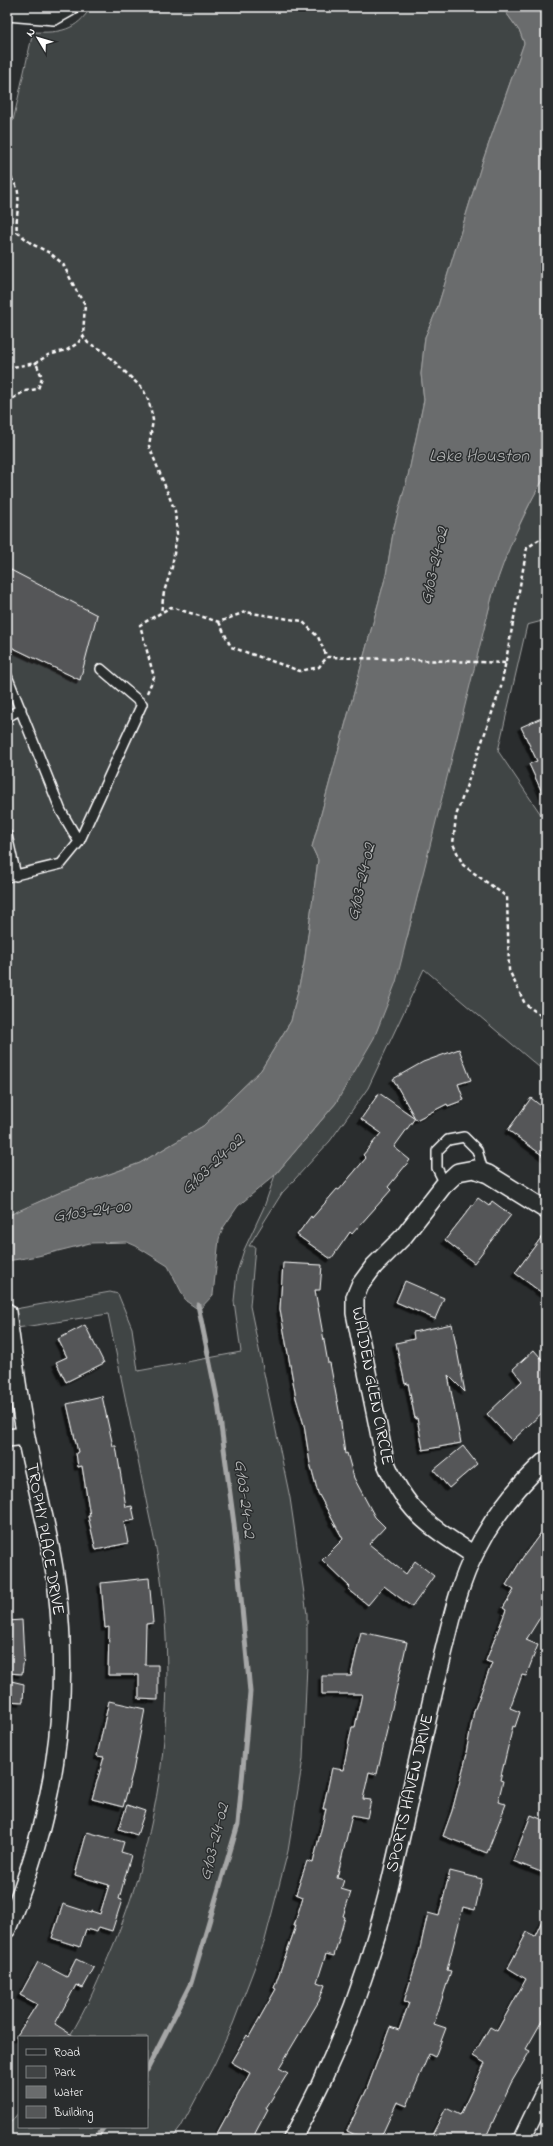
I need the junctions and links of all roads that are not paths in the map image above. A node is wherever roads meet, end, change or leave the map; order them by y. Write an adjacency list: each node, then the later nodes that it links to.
1 (70, 7): 2 (street)
2 (7, 12)
3 (101, 669): 8 (lane)
4 (7, 676): 5 (lane)
5 (21, 709): 6 (lane); 8 (lane)
6 (7, 717)
7 (7, 835): 9 (lane)
8 (79, 842): 9 (lane)
9 (11, 877)
10 (483, 1171): 11 (street, WALDEN GLEN CIRCLE); 11 (lane); 12 (street)
11 (445, 1184): 17 (street, WALDEN GLEN CIRCLE)
12 (546, 1210)
13 (7, 1312): 14 (street, TROPHY PLACE DRIVE)
14 (26, 1436): 15 (street); 18 (street, TROPHY PLACE DRIVE)
15 (7, 1438)
16 (546, 1460): 17 (street, SPORTS HAVEN DRIVE)
17 (474, 1555): 20 (street, SPORTS HAVEN DRIVE)
18 (7, 1929)
19 (546, 2089): 21 (street)
20 (292, 2139)
21 (522, 2139)

